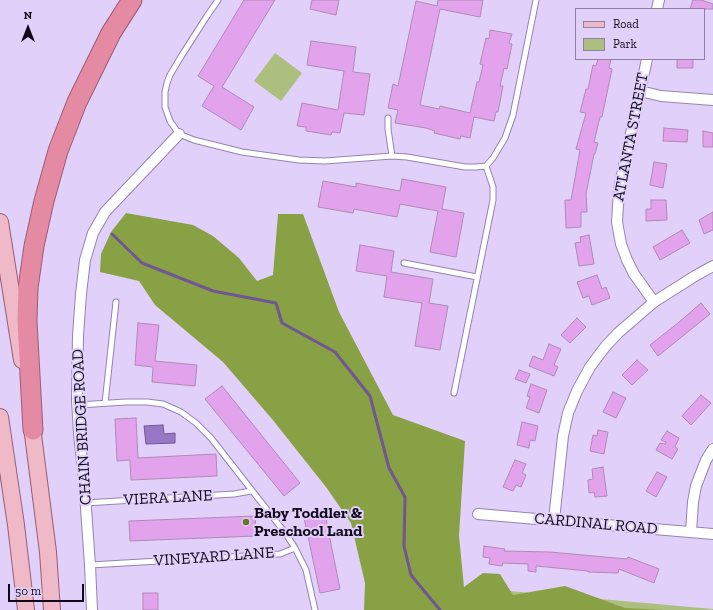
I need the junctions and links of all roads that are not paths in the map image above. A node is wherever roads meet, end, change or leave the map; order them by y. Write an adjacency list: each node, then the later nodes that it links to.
1 (132, 0): 21 (highway)
2 (218, 0): 8 (lane)
3 (536, 0): 10 (lane)
4 (646, 60): 5 (street, ATLANTA STREET)
5 (640, 91): 6 (street); 16 (street, ATLANTA STREET)
6 (713, 100)
7 (388, 118): 9 (lane)
8 (179, 134): 9 (lane); 19 (street, CHAIN BRIDGE ROAD)
9 (392, 156): 10 (lane)
10 (486, 166): 14 (lane)
11 (0, 222): 21 (main road)
12 (404, 263): 14 (lane)
13 (713, 266): 16 (street)
14 (477, 277): 17 (lane)
15 (116, 302): 18 (lane)
16 (654, 302): 26 (street)
17 (454, 393)
18 (105, 403): 19 (lane); 23 (lane)
19 (78, 405): 24 (street, CHAIN BRIDGE ROAD)
20 (0, 417): 31 (main road)
21 (33, 430): 32 (main road)
22 (713, 449): 27 (street)
23 (251, 491): 24 (lane, VIERA LANE); 29 (lane)
24 (85, 503): 30 (street, CHAIN BRIDGE ROAD)
25 (478, 514): 26 (street, CARDINAL ROAD)
26 (554, 520): 27 (street, CARDINAL ROAD)
27 (690, 532): 28 (street, CARDINAL ROAD)
28 (713, 534)
29 (296, 548): 30 (lane, VINEYARD LANE); 34 (lane, VINEYARD LANE)
30 (90, 565): 33 (street, CHAIN BRIDGE ROAD)
31 (26, 610)
32 (52, 610)
33 (92, 610)
34 (315, 610)

